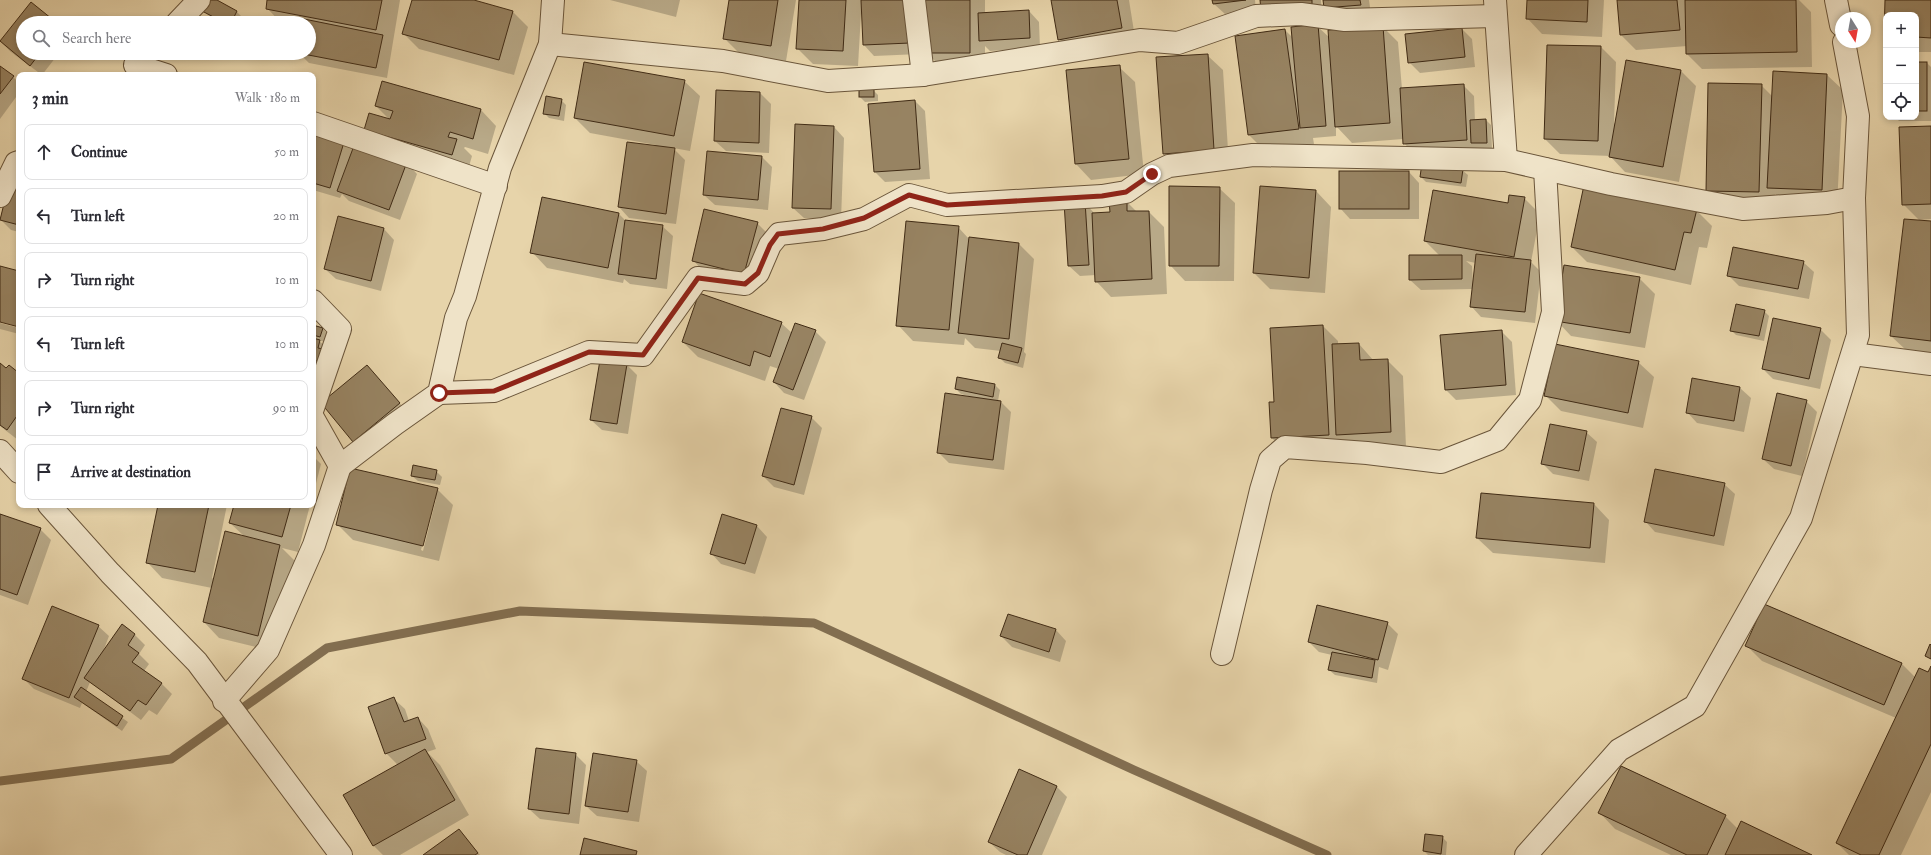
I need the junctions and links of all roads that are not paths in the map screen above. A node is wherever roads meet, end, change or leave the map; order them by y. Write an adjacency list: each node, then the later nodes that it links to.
1 (199, 0): 8 (street)
2 (553, 0): 9 (street)
3 (914, 0): 13 (street)
4 (1836, 0): 7 (street)
5 (1255, 8): 6 (street); 13 (street)
6 (1495, 8): 15 (street)
7 (1838, 12)
8 (184, 16)
9 (550, 44): 13 (street); 18 (street)
10 (1845, 48): 20 (street)
11 (135, 64): 12 (street)
12 (158, 72)
13 (923, 75)
14 (316, 124): 18 (street)
15 (1506, 160): 17 (street); 24 (street)
16 (16, 167): 19 (street)
17 (1545, 169): 20 (street); 31 (street)
18 (496, 186): 24 (street)
19 (0, 196)
20 (1854, 198): 22 (street)
21 (316, 305): 25 (street)
22 (1853, 354): 23 (street); 34 (street)
23 (1931, 364)
24 (439, 393): 28 (street)
25 (316, 399)
26 (316, 423): 28 (street)
27 (0, 451): 29 (street)
28 (340, 466): 32 (street)
29 (16, 469)
30 (52, 508): 32 (street)
31 (1222, 654)
32 (224, 701): 33 (street)
33 (341, 855)
34 (1526, 855)

